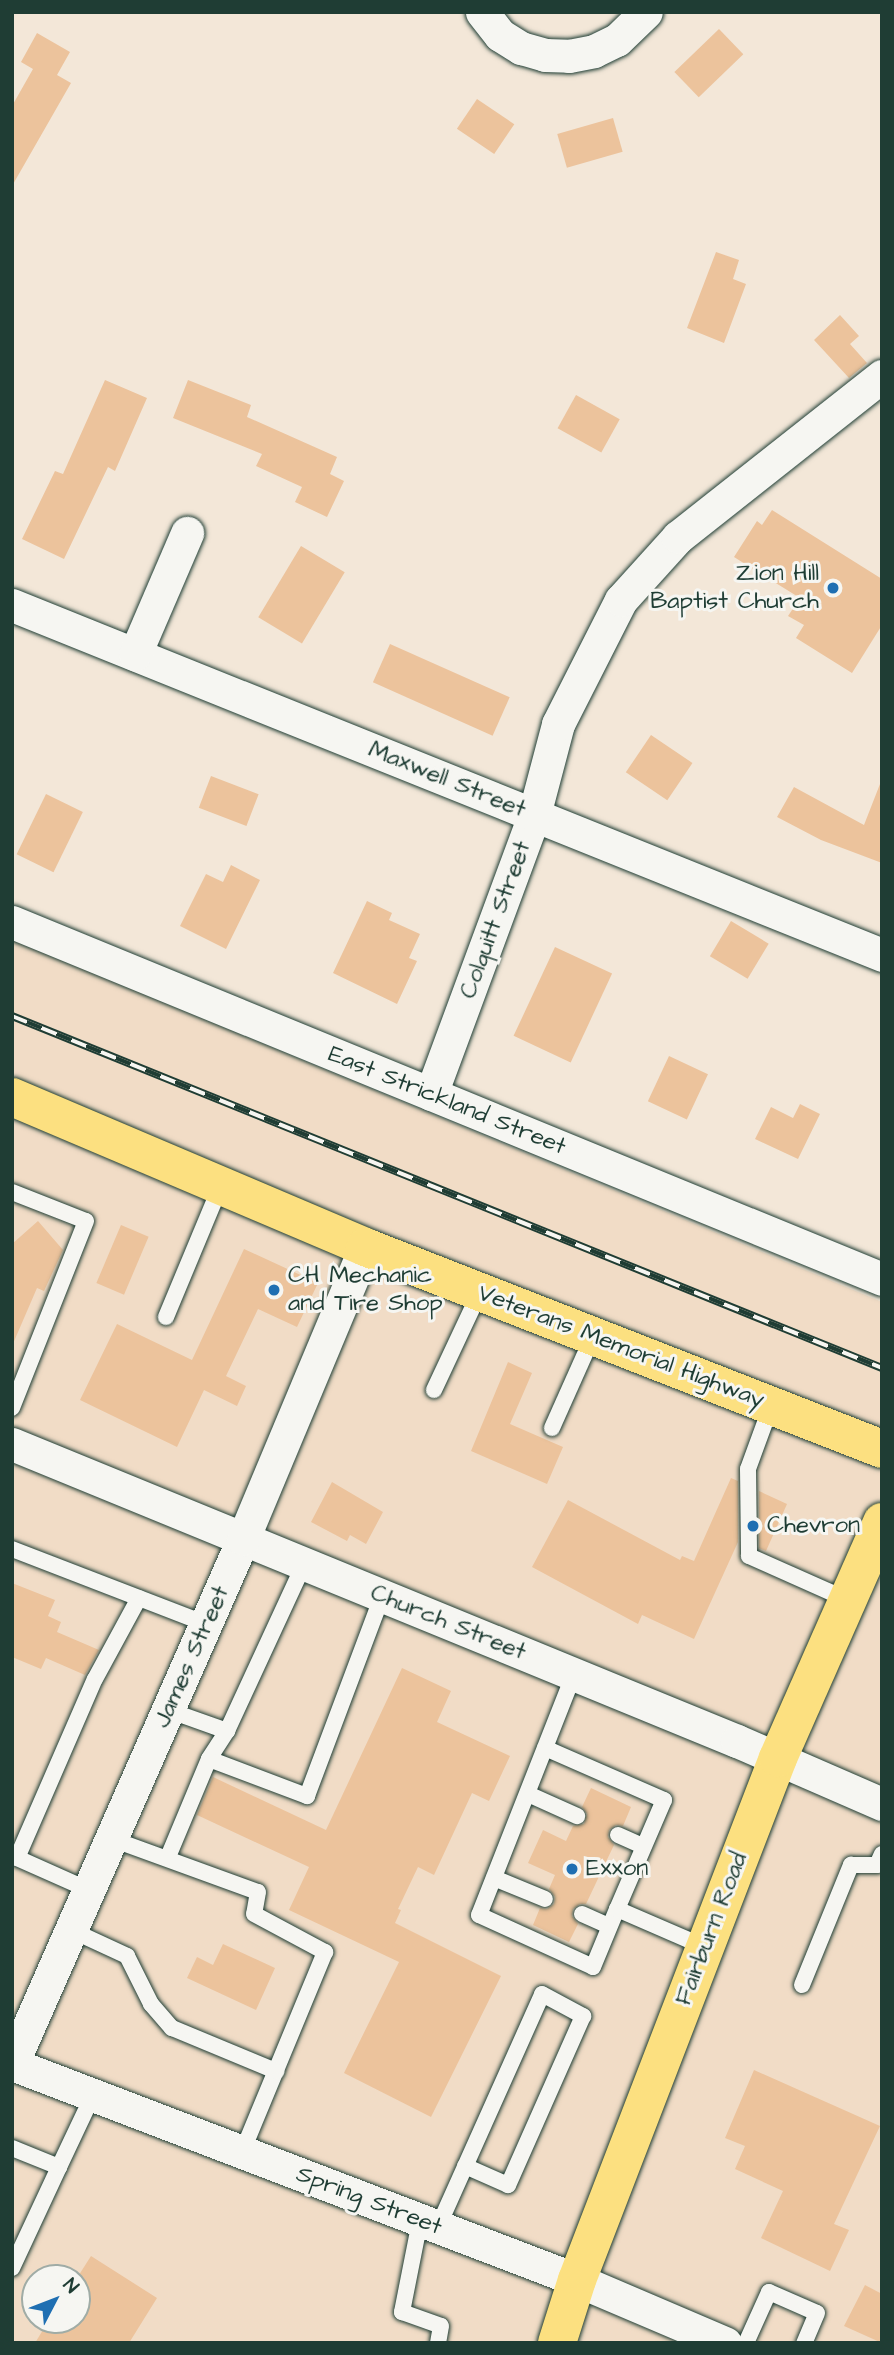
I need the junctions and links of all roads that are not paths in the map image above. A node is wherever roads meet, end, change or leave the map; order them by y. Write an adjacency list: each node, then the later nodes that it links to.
1 (482, 12): 2 (street)
2 (646, 12)
3 (882, 376): 7 (street, Colquitt Street)
4 (187, 533): 6 (street)
5 (12, 605): 6 (street, Maxwell Street)
6 (135, 654): 7 (street, Maxwell Street)
7 (534, 815): 9 (street, Maxwell Street); 10 (street, Colquitt Street)
8 (12, 922): 10 (street, East Strickland Street)
9 (882, 954)
10 (431, 1094): 15 (street, East Strickland Street)
11 (12, 1097): 12 (main road, Veterans Memorial Highway)
12 (221, 1185): 14 (main road, Veterans Memorial Highway); 17 (lane)
13 (12, 1192): 21 (lane)
14 (365, 1247): 16 (main road, Veterans Memorial Highway); 26 (street, James Street)
15 (882, 1279)
16 (480, 1292): 18 (main road, Veterans Memorial Highway); 19 (lane)
17 (166, 1317)
18 (593, 1336): 20 (main road, Veterans Memorial Highway); 22 (lane)
19 (434, 1390)
20 (771, 1406): 24 (main road, Veterans Memorial Highway); 31 (lane)
21 (12, 1408)
22 (552, 1428)
23 (12, 1444): 26 (street, Church Street)
24 (882, 1449)
25 (882, 1522): 31 (main road, Fairburn Road)
26 (243, 1539): 28 (street, Church Street); 32 (street, James Street)
27 (12, 1549): 30 (lane)
28 (304, 1564): 29 (street, Church Street); 35 (lane)
29 (382, 1596): 33 (street, Church Street); 38 (lane)
30 (139, 1598): 32 (lane); 48 (lane)
31 (848, 1600): 37 (main road, Fairburn Road)
32 (206, 1624): 34 (street, James Street)
33 (574, 1674): 36 (lane); 37 (street, Church Street)
34 (168, 1710): 35 (lane); 43 (street, James Street)
35 (227, 1731): 38 (lane)
36 (545, 1748): 39 (lane); 44 (lane)
37 (778, 1758): 40 (street, Church Street); 54 (main road, Fairburn Road)
38 (209, 1759): 46 (lane)
39 (528, 1794): 41 (lane); 47 (lane)
40 (882, 1804)
41 (577, 1816)
42 (618, 1835): 44 (lane)
43 (112, 1839): 46 (lane); 48 (street, James Street)
44 (643, 1846): 50 (lane)
45 (882, 1854): 55 (lane)
46 (168, 1857): 57 (lane)
47 (494, 1878): 49 (lane); 52 (lane)
48 (89, 1890): 53 (street, James Street)
49 (545, 1899)
50 (617, 1909): 52 (lane); 54 (lane)
51 (582, 1914): 52 (lane)
52 (609, 1926)
53 (71, 1930): 56 (street, James Street); 57 (lane)
54 (705, 1947): 65 (main road, Fairburn Road)
55 (802, 1985)
56 (12, 2064): 58 (street, Spring Street)
57 (276, 2071): 60 (lane)
58 (93, 2095): 60 (street, Spring Street); 62 (lane)
59 (12, 2148): 62 (lane)
60 (242, 2152): 63 (street, Spring Street)
61 (465, 2166): 61 (lane); 63 (lane)
62 (59, 2168): 64 (lane)
63 (429, 2224): 65 (street, Spring Street); 68 (lane)
64 (12, 2268)
65 (577, 2280): 66 (street, Spring Street); 69 (main road, Fairburn Road)
66 (687, 2335): 70 (street, Spring Street)
67 (805, 2342): 71 (lane)
68 (438, 2343)
69 (557, 2343)
70 (724, 2343)
71 (746, 2343)

